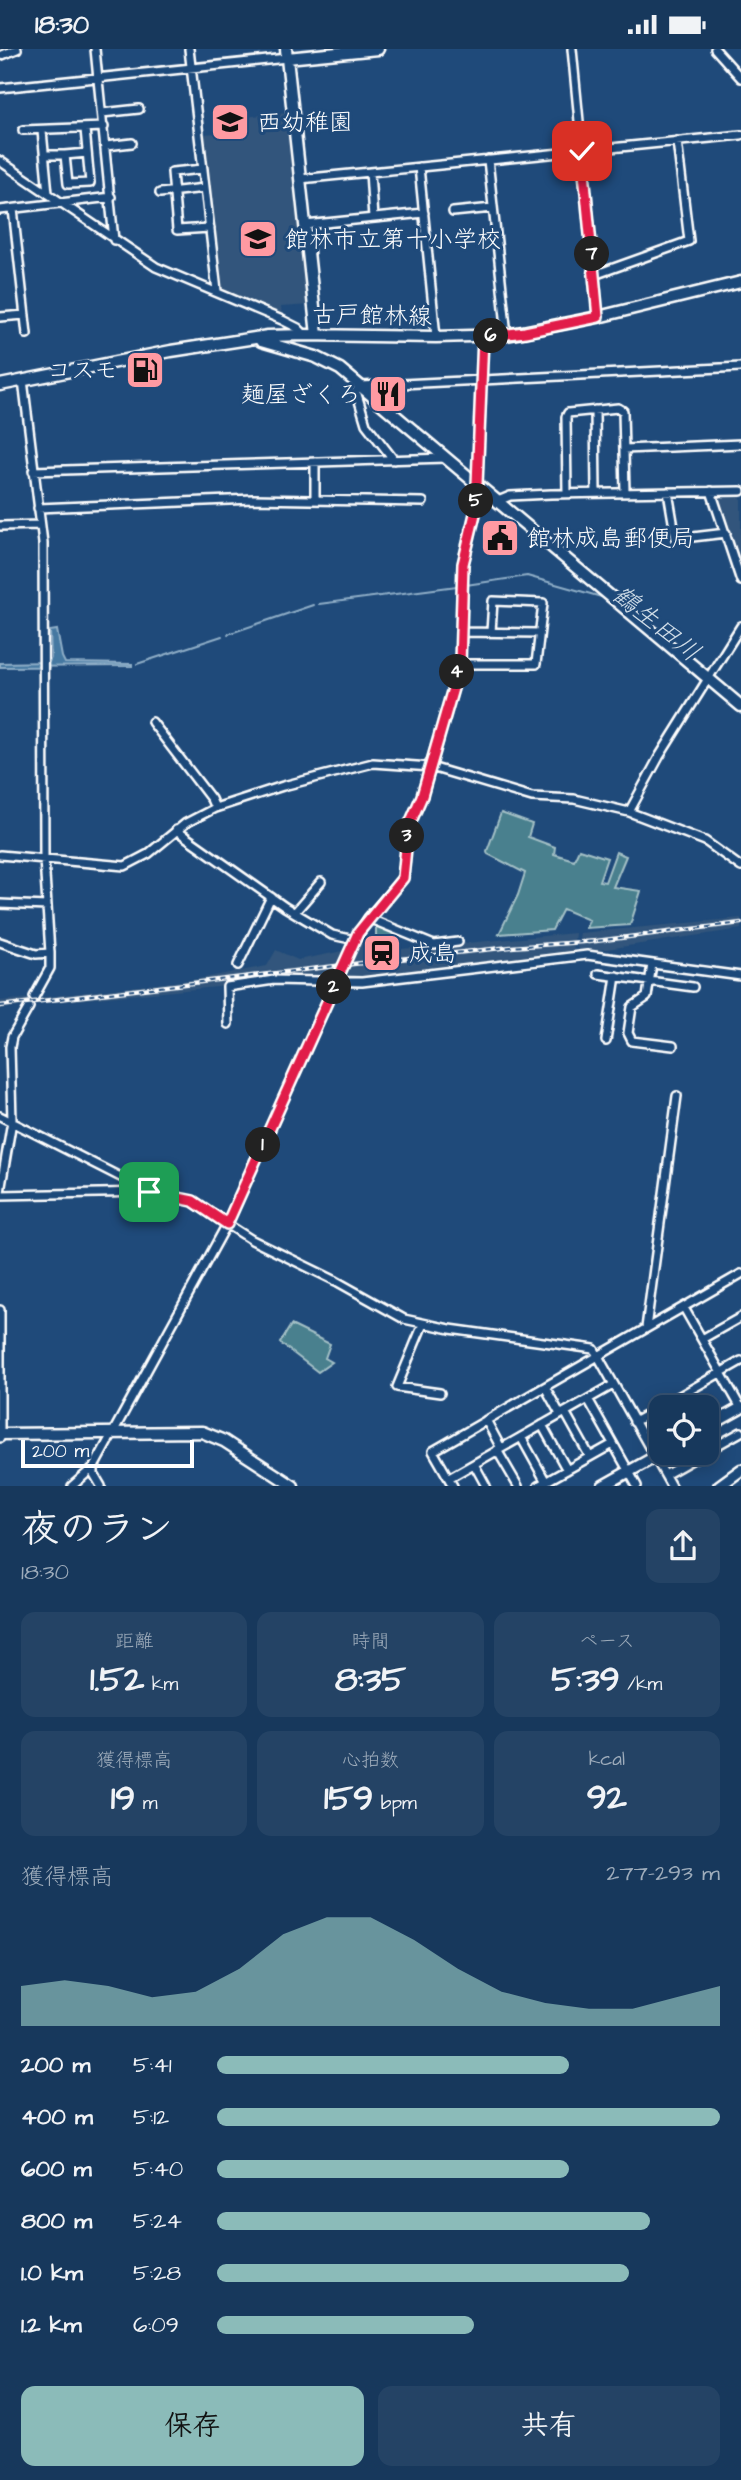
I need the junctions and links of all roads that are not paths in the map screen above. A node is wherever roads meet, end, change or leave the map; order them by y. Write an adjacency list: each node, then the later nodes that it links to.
1 (18, 49): 8 (street)
2 (96, 49): 10 (street)
3 (189, 49): 9 (street)
4 (378, 49): 7 (street)
5 (572, 49): 23 (street)
6 (715, 49): 11 (street)
7 (286, 54): 9 (street); 32 (street)
8 (0, 56)
9 (191, 67): 10 (street); 30 (street)
10 (99, 78): 12 (street); 14 (street)
11 (741, 78)
12 (0, 88)
13 (139, 109): 14 (street)
14 (102, 113): 15 (street)
15 (104, 127): 16 (street); 22 (street)
16 (85, 129): 18 (street); 24 (street)
17 (23, 130): 18 (street)
18 (43, 131): 25 (street)
19 (741, 135): 20 (street)
20 (677, 141): 23 (street); 48 (street)
21 (132, 143): 22 (street)
22 (106, 146): 37 (street)
23 (582, 151): 27 (street); 48 (street)
24 (87, 153): 26 (street); 26 (street)
25 (45, 155): 26 (street); 35 (street)
26 (65, 155)
27 (488, 160): 29 (street); 39 (street)
28 (0, 161): 35 (street)
29 (419, 167): 31 (street); 43 (street)
30 (203, 169): 33 (street); 34 (street)
31 (370, 172): 32 (street); 44 (street)
32 (300, 179): 45 (street)
33 (205, 188): 34 (street); 46 (street)
34 (174, 192): 36 (street); 46 (street)
35 (48, 193): 38 (street)
36 (160, 193)
37 (111, 197): 38 (street); 47 (street)
38 (62, 202): 40 (street); 47 (street)
39 (493, 208): 42 (street); 57 (street)
40 (13, 209): 41 (street); 51 (street)
41 (0, 210)
42 (453, 212)
43 (424, 213): 44 (street); 58 (street)
44 (373, 218): 45 (street)
45 (305, 225): 56 (street)
46 (210, 228): 50 (street)
47 (114, 240): 50 (street)
48 (594, 275): 53 (street)
49 (740, 285): 53 (street, 古戸館林線)
50 (217, 291): 55 (street)
51 (25, 315): 52 (street); 54 (street)
52 (0, 317)
53 (598, 317): 57 (street, 古戸館林線)
54 (27, 334)
55 (305, 335): 56 (street, 古戸館林線); 60 (street, 古戸館林線)
56 (317, 335): 58 (street, 古戸館林線)
57 (507, 335): 59 (street, 古戸館林線)
58 (436, 337): 59 (street, 古戸館林線)
59 (483, 337): 62 (street)
60 (257, 340): 63 (street, 古戸館林線); 65 (street)
61 (741, 367): 62 (street)
62 (481, 379): 65 (street); 73 (street)
63 (23, 380): 64 (street, 古戸館林線); 72 (street)
64 (0, 384)
65 (361, 386): 69 (street); 70 (street)
66 (595, 410): 68 (street); 78 (street); 79 (street)
67 (741, 444): 68 (street)
68 (624, 449): 76 (street)
69 (446, 458): 70 (street); 73 (street)
70 (394, 460): 71 (street)
71 (315, 462): 72 (street); 80 (street)
72 (33, 471): 83 (street)
73 (477, 484): 81 (street); 89 (street)
74 (711, 491): 75 (street); 77 (street); 86 (street)
75 (741, 491)
76 (625, 492): 77 (street); 79 (street)
77 (668, 492): 86 (street)
78 (567, 493): 79 (street); 81 (street)
79 (596, 493)
80 (315, 500): 82 (street); 83 (street)
81 (498, 501): 93 (street)
82 (423, 502)
83 (38, 508): 84 (street)
84 (40, 525): 85 (street); 101 (street)
85 (0, 526)
86 (726, 533): 87 (street)
87 (741, 581)
88 (741, 627): 93 (street)
89 (461, 632): 90 (street); 92 (street)
90 (491, 632): 91 (street); 91 (street)
91 (539, 633): 92 (street)
92 (460, 664): 96 (street)
93 (708, 679): 94 (street); 98 (street)
94 (741, 706)
95 (152, 722): 97 (street)
96 (430, 767): 97 (street); 98 (street); 108 (street)
97 (215, 809): 99 (street)
98 (629, 812): 102 (street)
99 (176, 830): 101 (street); 104 (street)
100 (0, 855): 101 (street)
101 (44, 859): 106 (street)
102 (741, 867)
103 (321, 882): 107 (street)
104 (271, 897): 107 (street); 114 (street)
105 (0, 904): 106 (street)
106 (47, 907): 112 (street)
107 (295, 912): 109 (street)
108 (369, 918): 109 (street); 111 (street)
109 (355, 940): 118 (street)
110 (0, 942): 112 (street)
111 (458, 942)
112 (50, 953): 121 (street)
113 (652, 964): 117 (street); 118 (street); 119 (street)
114 (238, 965)
115 (598, 974): 116 (street)
116 (616, 976): 119 (street); 124 (street)
117 (741, 976)
118 (337, 981): 123 (street); 131 (street)
119 (649, 981): 120 (street); 125 (street)
120 (693, 988)
121 (34, 997)
122 (29, 1007): 128 (street)
123 (228, 1024)
124 (606, 1041)
125 (673, 1046)
126 (677, 1095): 137 (street)
127 (0, 1116): 128 (street)
128 (12, 1121): 129 (street); 130 (street)
129 (149, 1192): 130 (street); 131 (street)
130 (0, 1194)
131 (227, 1224): 136 (street); 153 (street)
132 (741, 1274): 133 (street)
133 (684, 1308): 137 (street); 138 (street)
134 (0, 1310): 154 (street)
135 (741, 1317): 138 (street)
136 (423, 1324): 139 (street); 144 (street)
137 (646, 1328): 139 (street)
138 (702, 1339): 141 (street)
139 (597, 1357): 142 (street); 143 (street)
140 (741, 1361): 141 (street)
141 (721, 1373): 146 (street); 150 (street)
142 (613, 1385): 145 (street); 150 (street)
143 (545, 1387): 147 (street); 148 (street)
144 (440, 1392)
145 (588, 1399): 147 (street); 157 (street)
146 (741, 1408): 149 (street)
147 (563, 1413): 151 (street); 160 (street)
148 (486, 1420): 159 (street); 171 (street)
149 (719, 1420)
150 (634, 1422): 156 (street)
151 (542, 1425): 155 (street); 166 (street)
152 (741, 1431): 158 (street)
153 (112, 1433): 154 (street); 165 (street); 175 (street)
154 (0, 1435)
155 (521, 1437): 159 (street); 172 (street)
156 (649, 1443)
157 (613, 1444): 160 (street); 168 (street)
158 (719, 1444)
159 (499, 1449): 162 (street); 178 (street)
160 (590, 1457): 166 (street)
161 (649, 1460): 168 (street)
162 (474, 1464): 171 (street); 177 (street)
163 (662, 1465): 169 (street)
164 (683, 1465): 169 (street)
165 (94, 1467): 173 (street); 174 (street)
166 (567, 1470): 170 (street)
167 (741, 1470): 183 (street)
168 (628, 1471): 180 (street); 181 (street)
169 (665, 1475): 182 (street)
170 (556, 1476): 172 (street); 179 (street)
171 (449, 1478): 176 (street)
172 (542, 1484)
173 (72, 1486)
174 (101, 1486)
175 (293, 1486)
176 (453, 1486)
177 (486, 1486)
178 (518, 1486)
179 (562, 1486)
180 (603, 1486)
181 (637, 1486)
182 (671, 1486)
183 (719, 1486)

